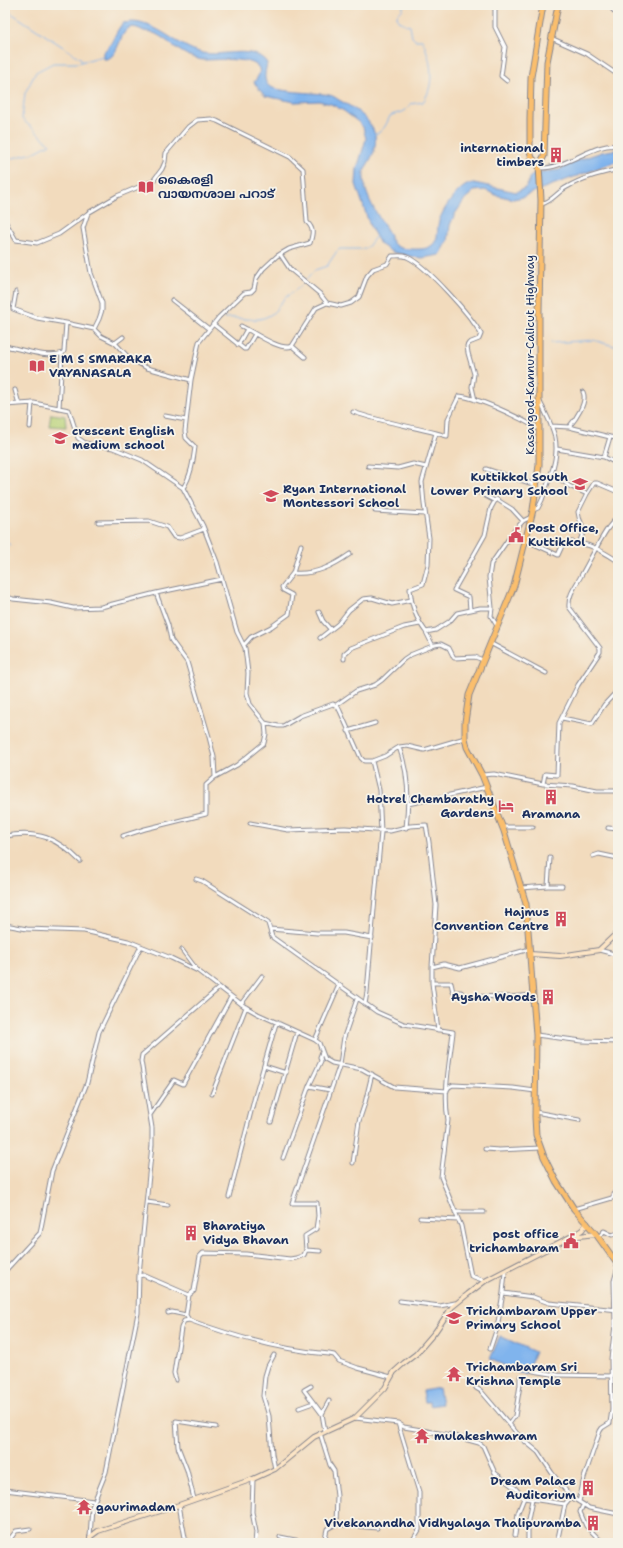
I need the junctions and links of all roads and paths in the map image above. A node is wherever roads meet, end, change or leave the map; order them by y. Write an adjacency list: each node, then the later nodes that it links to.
1 (495, 5): 8 (street)
2 (543, 5): 10 (highway, Kasargod-Kannur-Calicut Highway)
3 (558, 5): 6 (highway, Kasargod-Kannur-Calicut Highway)
4 (602, 5): 5 (street)
5 (618, 15)
6 (552, 38): 7 (street); 10 (highway, Kasargod-Kannur-Calicut Highway)
7 (618, 76)
8 (507, 81)
9 (618, 146): 10 (street)
10 (539, 168): 12 (highway, Kasargod-Kannur-Calicut Highway)
11 (618, 172): 12 (street)
12 (541, 202): 39 (highway, Kasargod-Kannur-Calicut Highway)
13 (88, 213): 14 (street); 15 (street); 17 (street)
14 (78, 220): 15 (street); 16 (street)
15 (85, 220): 24 (street)
16 (5, 221)
17 (280, 254): 20 (street); 22 (street)
18 (16, 292): 21 (street)
19 (172, 300): 25 (street)
20 (327, 303): 32 (street); 38 (street)
21 (66, 323): 24 (street); 33 (street)
22 (213, 324): 25 (street); 30 (street)
23 (241, 326): 26 (street)
24 (94, 329): 29 (street)
25 (209, 329): 35 (street)
26 (247, 329): 27 (street); 30 (street)
27 (255, 334): 30 (street); 32 (street)
28 (122, 337): 29 (street)
29 (115, 343): 35 (street)
30 (238, 345)
31 (5, 346): 33 (street)
32 (292, 346): 34 (street)
33 (62, 354): 43 (street)
34 (305, 357)
35 (191, 380): 46 (street)
36 (16, 390): 41 (street)
37 (583, 392): 49 (street)
38 (475, 400): 50 (street); 51 (street)
39 (539, 400): 47 (street); 50 (highway, Kasargod-Kannur-Calicut Highway)
40 (32, 403): 41 (street); 43 (street); 48 (street)
41 (19, 404): 42 (street)
42 (5, 405)
43 (59, 408): 62 (street)
44 (353, 412): 51 (street)
45 (165, 416): 46 (street)
46 (186, 420): 62 (street)
47 (551, 426): 49 (street); 54 (street)
48 (30, 427)
49 (569, 427): 52 (street)
50 (539, 429): 61 (highway, Kasargod-Kannur-Calicut Highway)
51 (436, 434): 58 (street)
52 (610, 436): 53 (street); 55 (street)
53 (618, 438)
54 (557, 449): 55 (street); 60 (street)
55 (604, 457): 56 (street)
56 (618, 464)
57 (368, 466): 58 (street)
58 (426, 467): 69 (street)
59 (486, 469): 61 (street)
60 (551, 474): 65 (street); 67 (street)
61 (537, 485): 67 (highway, Kasargod-Kannur-Calicut Highway)
62 (183, 488): 74 (street)
63 (478, 492): 66 (street)
64 (618, 492): 65 (street)
65 (587, 494): 76 (street)
66 (495, 501): 72 (street); 87 (street)
67 (533, 510): 71 (highway, Kasargod-Kannur-Calicut Highway)
68 (375, 511): 69 (street)
69 (425, 514): 85 (street)
70 (618, 516): 78 (street)
71 (531, 517): 72 (street); 75 (highway, Kasargod-Kannur-Calicut Highway)
72 (523, 521): 86 (street)
73 (98, 522): 74 (street)
74 (204, 528): 82 (street)
75 (525, 540): 76 (street); 90 (highway, Kasargod-Kannur-Calicut Highway)
76 (579, 543): 78 (street)
77 (300, 545): 81 (street)
78 (596, 548): 80 (street); 102 (street)
79 (350, 554): 81 (street)
80 (618, 561)
81 (293, 573): 95 (street)
82 (222, 579): 83 (street); 95 (street)
83 (156, 593): 84 (street); 110 (street)
84 (5, 596)
85 (411, 600): 89 (street); 91 (street)
86 (492, 608): 87 (street); 90 (street)
87 (470, 610): 92 (street)
88 (319, 612): 91 (street)
89 (420, 624): 92 (street); 97 (street)
90 (497, 626): 94 (highway, Kasargod-Kannur-Calicut Highway)
91 (331, 630): 93 (street)
92 (426, 632): 96 (street)
93 (320, 638)
94 (490, 643): 98 (highway, Kasargod-Kannur-Calicut Highway); 99 (street)
95 (244, 644): 104 (street)
96 (433, 646): 98 (street); 101 (street)
97 (344, 659)
98 (483, 660): 106 (highway, Kasargod-Kannur-Calicut Highway)
99 (546, 673)
100 (618, 690): 102 (street)
101 (336, 705): 104 (street); 105 (street)
102 (562, 718): 111 (street)
103 (375, 723): 105 (street)
104 (265, 724): 110 (street)
105 (348, 731): 108 (street)
106 (465, 738): 107 (street); 109 (highway, Kasargod-Kannur-Calicut Highway)
107 (399, 747): 108 (street); 114 (street)
108 (372, 761): 121 (street)
109 (482, 775): 111 (street); 112 (highway, Kasargod-Kannur-Calicut Highway)
110 (215, 778): 123 (street)
111 (543, 784): 113 (street)
112 (487, 787): 114 (street); 118 (highway, Kasargod-Kannur-Calicut Highway)
113 (618, 792)
114 (408, 804): 117 (street)
115 (250, 823): 121 (street)
116 (532, 827): 118 (street)
117 (406, 828): 121 (street); 141 (street)
118 (502, 828): 131 (highway, Kasargod-Kannur-Calicut Highway)
119 (608, 828): 120 (street)
120 (618, 829)
121 (381, 831): 135 (street)
122 (5, 836): 127 (street)
123 (123, 836)
124 (593, 856): 126 (street)
125 (550, 858): 129 (street)
126 (618, 858)
127 (80, 862)
128 (196, 879): 133 (street)
129 (548, 886): 130 (street); 131 (street)
130 (562, 886)
131 (521, 888): 139 (highway, Kasargod-Kannur-Calicut Highway)
132 (5, 925): 136 (street)
133 (270, 928): 135 (street); 145 (street)
134 (618, 932): 138 (main road)
135 (372, 938): 151 (street)
136 (141, 946): 142 (street); 194 (street)
137 (182, 950): 142 (street)
138 (599, 950): 139 (main road); 140 (street)
139 (530, 951): 141 (street); 147 (highway, Kasargod-Kannur-Calicut Highway)
140 (618, 955)
141 (432, 967): 144 (street)
142 (198, 971): 146 (street)
143 (262, 976): 150 (street)
144 (432, 983): 147 (street); 154 (street)
145 (339, 985): 149 (street); 157 (street)
146 (219, 988): 148 (street); 170 (street)
147 (533, 995): 156 (highway, Kasargod-Kannur-Calicut Highway)
148 (231, 997): 150 (street); 170 (street)
149 (357, 999): 151 (street); 160 (street)
150 (241, 1004): 152 (street)
151 (365, 1004): 154 (street)
152 (246, 1007): 153 (street); 168 (street)
153 (278, 1022): 155 (street); 161 (street)
154 (438, 1030): 166 (street)
155 (297, 1032): 157 (street); 162 (street)
156 (536, 1035): 158 (street); 167 (highway, Kasargod-Kannur-Calicut Highway)
157 (315, 1040): 159 (street)
158 (618, 1042)
159 (322, 1051): 160 (street); 164 (street)
160 (340, 1064): 163 (street); 165 (street)
161 (264, 1066): 162 (street); 179 (street)
162 (286, 1073): 172 (street)
163 (372, 1074): 166 (street); 176 (street)
164 (309, 1086): 165 (street); 175 (street)
165 (330, 1090): 191 (street)
166 (447, 1091): 167 (street); 183 (street)
167 (535, 1091): 169 (highway, Kasargod-Kannur-Calicut Highway)
168 (212, 1094)
169 (535, 1112): 171 (street); 173 (highway, Kasargod-Kannur-Calicut Highway)
170 (150, 1115): 180 (street)
171 (579, 1120)
172 (271, 1122)
173 (541, 1148): 174 (street); 182 (highway, Kasargod-Kannur-Calicut Highway)
174 (485, 1149)
175 (283, 1158)
176 (354, 1163)
177 (618, 1184): 178 (street)
178 (617, 1191): 182 (street)
179 (230, 1197)
180 (147, 1202): 181 (street); 196 (street)
181 (168, 1205)
182 (574, 1209): 187 (highway, Kasargod-Kannur-Calicut Highway)
183 (455, 1212): 184 (street); 186 (street)
184 (484, 1212)
185 (420, 1218): 186 (street)
186 (458, 1220): 197 (street)
187 (587, 1223): 189 (highway, Kasargod-Kannur-Calicut Highway); 190 (main road)
188 (618, 1233): 189 (street)
189 (597, 1236): 190 (main road); 193 (highway, Kasargod-Kannur-Calicut Highway)
190 (570, 1237): 195 (main road)
191 (306, 1250): 192 (street); 199 (street)
192 (320, 1251)
193 (618, 1266): 202 (street)
194 (5, 1271)
195 (505, 1272): 197 (main road); 198 (street)
196 (139, 1276): 199 (street); 231 (street)
197 (485, 1281): 201 (main road)
198 (502, 1293): 202 (street); 206 (street)
199 (189, 1295): 204 (street)
200 (400, 1301): 201 (street)
201 (457, 1303): 211 (main road)
202 (617, 1310): 210 (street)
203 (168, 1313): 204 (street)
204 (186, 1315): 205 (street)
205 (189, 1320): 211 (street); 212 (street)
206 (490, 1349)
207 (274, 1355): 224 (street)
208 (533, 1371): 210 (street)
209 (520, 1376): 221 (street)
210 (612, 1376): 233 (street)
211 (391, 1377): 219 (main road)
212 (176, 1380)
213 (311, 1386): 216 (street)
214 (476, 1388): 221 (street)
215 (329, 1401): 218 (street)
216 (313, 1403): 217 (street); 218 (street)
217 (299, 1408)
218 (322, 1414): 223 (street)
219 (354, 1418): 220 (street); 223 (main road)
220 (398, 1423): 228 (street); 248 (street)
221 (509, 1424): 227 (street)
222 (216, 1427): 229 (street)
223 (323, 1432): 224 (main road); 236 (street)
224 (275, 1469): 225 (main road)
225 (253, 1479): 229 (main road); 245 (street)
226 (5, 1490): 231 (street)
227 (571, 1497): 232 (street); 233 (street)
228 (524, 1498): 230 (street); 239 (street)
229 (194, 1500): 234 (main road)
230 (532, 1500): 232 (street); 249 (street)
231 (94, 1501): 240 (street)
232 (565, 1504): 250 (street)
233 (581, 1504): 235 (street); 251 (street)
234 (179, 1505): 240 (main road); 244 (street)
235 (618, 1514)
236 (336, 1524): 237 (street); 247 (street)
237 (377, 1528)
238 (30, 1529): 242 (street)
239 (515, 1535)
240 (90, 1537): 243 (main road)
241 (280, 1537): 246 (street)
242 (7, 1543)
243 (90, 1543)
244 (186, 1543)
245 (255, 1543)
246 (300, 1543)
247 (324, 1543)
248 (411, 1543)
249 (528, 1543)
250 (557, 1543)
251 (603, 1543)

